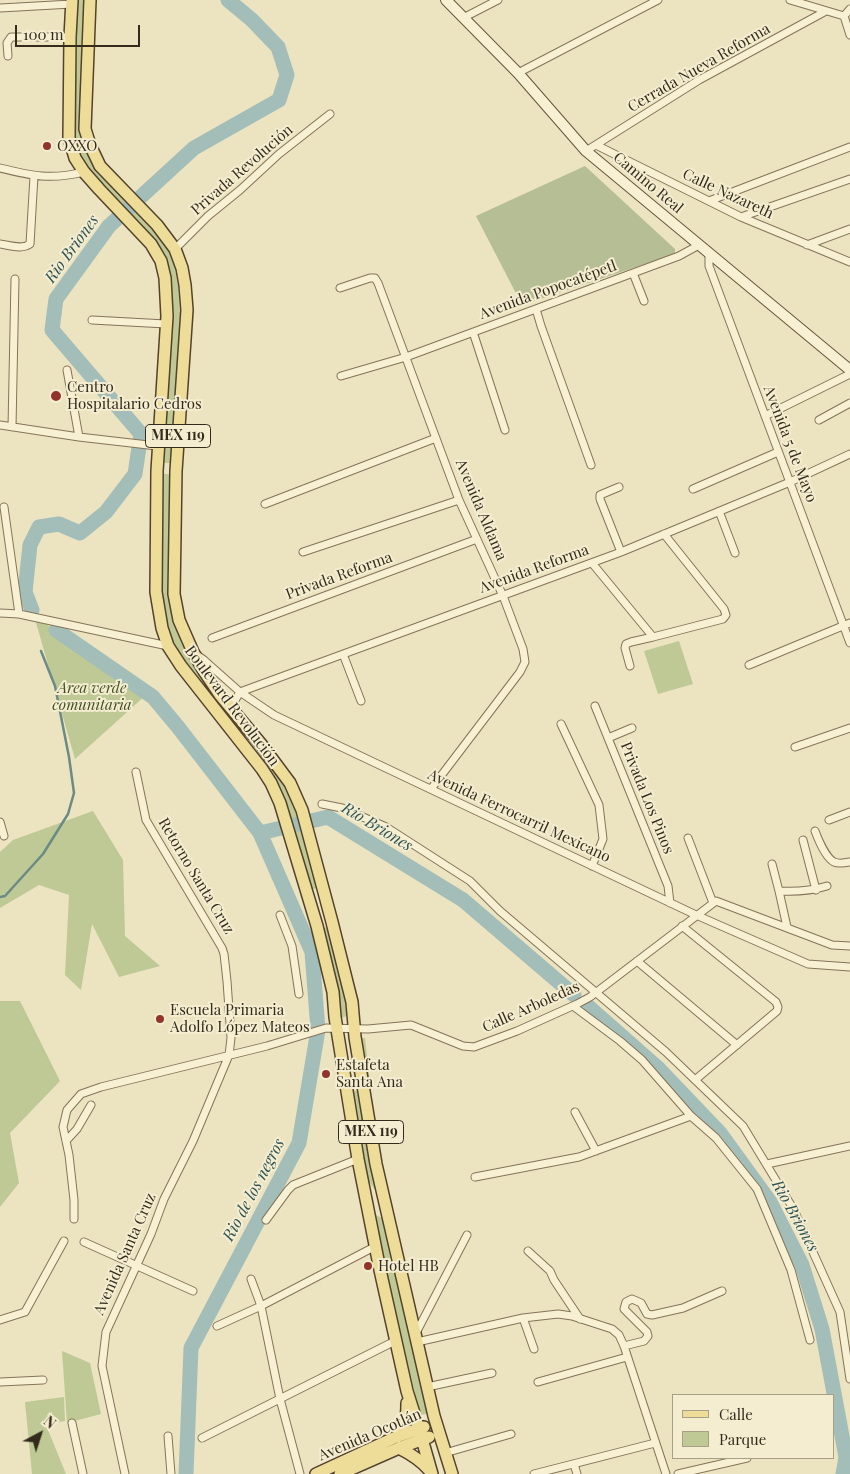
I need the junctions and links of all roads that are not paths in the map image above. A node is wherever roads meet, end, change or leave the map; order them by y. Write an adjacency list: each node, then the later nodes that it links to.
1 (90, 0): 30 (main road, Boulevard Revolución / MEX 119)
2 (446, 0): 11 (main road, Camino Real)
3 (498, 0): 11 (street)
4 (658, 0): 15 (street)
5 (790, 0): 9 (street)
6 (72, 2): 7 (street); 13 (main road, Boulevard Revolución / MEX 119)
7 (0, 8)
8 (850, 9): 10 (street)
9 (826, 11): 10 (street); 17 (street, Cerrada Nueva Reforma)
10 (844, 16): 12 (street)
11 (463, 18): 15 (main road, Camino Real)
12 (850, 35)
13 (70, 37): 14 (street); 21 (main road, Boulevard Revolución / MEX 119)
14 (8, 56)
15 (518, 73): 19 (main road, Camino Real)
16 (330, 114): 30 (street, Privada Revolución)
17 (596, 144): 19 (street, Cerrada Nueva Reforma); 24 (street, Calle Nazareth)
18 (850, 147): 24 (street)
19 (586, 151): 29 (main road, Camino Real)
20 (0, 168): 22 (street)
21 (84, 172): 22 (street); 39 (main road, Boulevard Revolución / MEX 119)
22 (34, 176): 27 (street)
23 (850, 180): 25 (street)
24 (709, 201): 25 (street, Calle Nazareth)
25 (741, 217): 28 (street, Calle Nazareth)
26 (850, 229): 28 (street)
27 (0, 244)
28 (807, 245): 32 (street, Calle Nazareth)
29 (699, 246): 31 (main road, Camino Real); 33 (street, Avenida Popocatépetl)
30 (175, 249): 59 (main road, Boulevard Revolución / MEX 119)
31 (709, 254): 43 (main road, Camino Real); 47 (street, Avenida 5 de Mayo)
32 (850, 262)
33 (633, 273): 36 (street); 37 (street, Avenida Popocatépetl)
34 (15, 279): 50 (street)
35 (340, 288): 41 (street, Avenida Aldama)
36 (644, 301)
37 (533, 310): 40 (street, Avenida Popocatépetl); 57 (street)
38 (92, 320): 39 (street)
39 (166, 324): 54 (main road, Boulevard Revolución / MEX 119)
40 (473, 332): 41 (street, Avenida Popocatépetl); 51 (street)
41 (406, 357): 45 (street, Avenida Popocatépetl); 53 (street, Avenida Aldama)
42 (68, 370): 52 (street)
43 (850, 370)
44 (850, 374): 47 (street)
45 (341, 376)
46 (850, 403): 48 (street)
47 (765, 416): 55 (street, Avenida 5 de Mayo)
48 (819, 420)
49 (0, 425): 50 (street)
50 (12, 427): 52 (street)
51 (505, 430)
52 (79, 437): 54 (street)
53 (436, 438): 63 (street, Avenida Aldama); 64 (street)
54 (157, 446): 58 (main road, Boulevard Revolución / MEX 119)
55 (778, 452): 60 (street, Avenida 5 de Mayo); 62 (street)
56 (850, 454): 60 (street, Avenida Reforma)
57 (591, 465)
58 (157, 471): 59 (main road); 80 (main road, Boulevard Revolución / MEX 119)
59 (176, 471): 81 (main road, Boulevard Revolución / MEX 119)
60 (790, 482): 66 (street, Avenida Reforma); 76 (street, Avenida 5 de Mayo)
61 (619, 487): 70 (street)
62 (693, 489)
63 (459, 500): 68 (street, Avenida Aldama); 69 (street)
64 (266, 504)
65 (4, 507): 75 (street)
66 (719, 511): 67 (street, Avenida Reforma); 71 (street)
67 (664, 534): 70 (street, Avenida Reforma); 78 (street)
68 (477, 539): 73 (street, Avenida Aldama); 77 (street, Privada Reforma)
69 (303, 552)
70 (621, 552): 72 (street, Avenida Reforma)
71 (735, 553)
72 (592, 563): 73 (street, Avenida Reforma); 78 (street)
73 (503, 596): 82 (street, Avenida Reforma); 95 (street, Avenida Aldama)
74 (0, 613): 75 (street)
75 (19, 614): 80 (street)
76 (847, 624): 79 (street, Avenida 5 de Mayo); 83 (street)
77 (212, 638)
78 (653, 638): 84 (street)
79 (850, 642)
80 (168, 646): 111 (main road, Boulevard Revolución / MEX 119)
81 (193, 652): 85 (street, Avenida Ferrocarril Mexicano); 88 (main road, Boulevard Revolución / MEX 119)
82 (343, 654): 85 (street, Avenida Reforma); 86 (street)
83 (749, 665)
84 (630, 666)
85 (240, 692): 88 (street); 95 (street, Avenida Ferrocarril Mexicano)
86 (361, 702)
87 (595, 706): 92 (street, Privada Los Pinos)
88 (231, 707): 108 (main road, Boulevard Revolución / MEX 119)
89 (561, 724): 106 (street)
90 (632, 728): 92 (street)
91 (850, 728): 93 (street)
92 (608, 738): 112 (street, Privada Los Pinos)
93 (795, 747)
94 (136, 772): 129 (street, Retorno Santa Cruz)
95 (431, 789): 106 (street, Avenida Ferrocarril Mexicano)
96 (322, 804): 123 (street)
97 (850, 812): 98 (street)
98 (829, 820)
99 (0, 822): 101 (street)
100 (815, 831): 104 (street)
101 (4, 836)
102 (688, 838): 113 (street)
103 (803, 840): 109 (street)
104 (850, 862)
105 (772, 864): 110 (street)
106 (592, 866): 112 (street, Avenida Ferrocarril Mexicano)
107 (827, 886): 109 (street)
108 (323, 887): 111 (main road); 116 (main road, MEX 119)
109 (816, 890): 110 (street)
110 (780, 891): 119 (street)
111 (307, 892): 117 (main road, MEX 119)
112 (670, 903): 115 (street, Avenida Ferrocarril Mexicano)
113 (713, 903): 115 (street, Calle Arboledas); 119 (street)
114 (280, 915): 124 (street)
115 (696, 915): 118 (street, Calle Arboledas); 122 (street, Avenida Ferrocarril Mexicano)
116 (332, 922): 117 (main road); 127 (main road, MEX 119)
117 (317, 926): 126 (main road, MEX 119)
118 (682, 926): 121 (street, Calle Arboledas); 128 (street)
119 (787, 927): 120 (street)
120 (850, 946)
121 (637, 961): 123 (street, Calle Arboledas); 128 (street)
122 (850, 968)
123 (595, 992): 125 (street, Calle Arboledas); 130 (street)
124 (299, 994)
125 (572, 1006): 127 (street, Calle Arboledas); 133 (street)
126 (332, 1028): 127 (street, Calle Arboledas); 129 (street, Calle Arboledas); 137 (main road, MEX 119)
127 (354, 1028): 141 (main road, MEX 119)
128 (737, 1045): 130 (street)
129 (229, 1055): 134 (street, Calle Arboledas); 149 (street, Avenida Santa Cruz)
130 (695, 1080): 138 (street)
131 (91, 1105): 134 (street)
132 (575, 1112): 136 (street)
133 (691, 1116): 136 (street); 160 (street)
134 (66, 1141): 142 (street)
135 (850, 1146): 138 (street)
136 (596, 1151): 140 (street)
137 (358, 1158): 139 (main road, MEX 119); 143 (street)
138 (767, 1164): 163 (street)
139 (362, 1176): 141 (main road); 147 (main road, MEX 119)
140 (475, 1177)
141 (386, 1203): 158 (main road, MEX 119)
142 (74, 1219)
143 (266, 1220)
144 (467, 1235): 158 (street)
145 (64, 1241): 156 (street)
146 (84, 1242): 149 (street)
147 (376, 1246): 153 (street); 159 (main road, MEX 119)
148 (528, 1252): 155 (street)
149 (136, 1266): 151 (street); 186 (street, Avenida Santa Cruz)
150 (251, 1279): 153 (street)
151 (193, 1291)
152 (722, 1291): 161 (street)
153 (261, 1306): 157 (street); 172 (street)
154 (523, 1318): 155 (street); 158 (street); 162 (street)
155 (580, 1319): 161 (street)
156 (0, 1320)
157 (217, 1326)
158 (416, 1338): 170 (main road, MEX 119)
159 (395, 1340): 171 (main road, MEX 119); 172 (street)
160 (810, 1340)
161 (624, 1346): 164 (street)
162 (534, 1349)
163 (849, 1354): 166 (street)
164 (628, 1357): 169 (street); 180 (street)
165 (492, 1373): 170 (street)
166 (850, 1379)
167 (43, 1380): 168 (street)
168 (0, 1382)
169 (538, 1382)
170 (427, 1388): 174 (main road, MEX 119)
171 (407, 1392): 175 (main road, MEX 119); 179 (main road)
172 (280, 1399): 178 (street); 188 (street)
173 (72, 1423): 185 (street)
174 (437, 1428): 175 (main road, Avenida Ocotlán); 181 (main road, MEX 119)
175 (421, 1434): 179 (main road, Avenida Ocotlán); 184 (main road, MEX 119)
176 (511, 1434): 181 (street)
177 (168, 1436): 187 (street)
178 (202, 1438)
179 (398, 1443): 184 (main road); 189 (main road, Avenida Ocotlán); 190 (main road, Avenida Ocotlán)
180 (656, 1443): 183 (street); 194 (street)
181 (445, 1454): 191 (main road, MEX 119)
182 (743, 1459): 195 (street)
183 (574, 1464): 192 (street); 193 (street)
184 (432, 1473)
185 (83, 1474)
186 (125, 1474)
187 (171, 1474)
188 (300, 1474)
189 (316, 1474)
190 (340, 1474)
191 (452, 1474)
192 (534, 1474)
193 (577, 1474)
194 (666, 1474)
195 (678, 1474)

